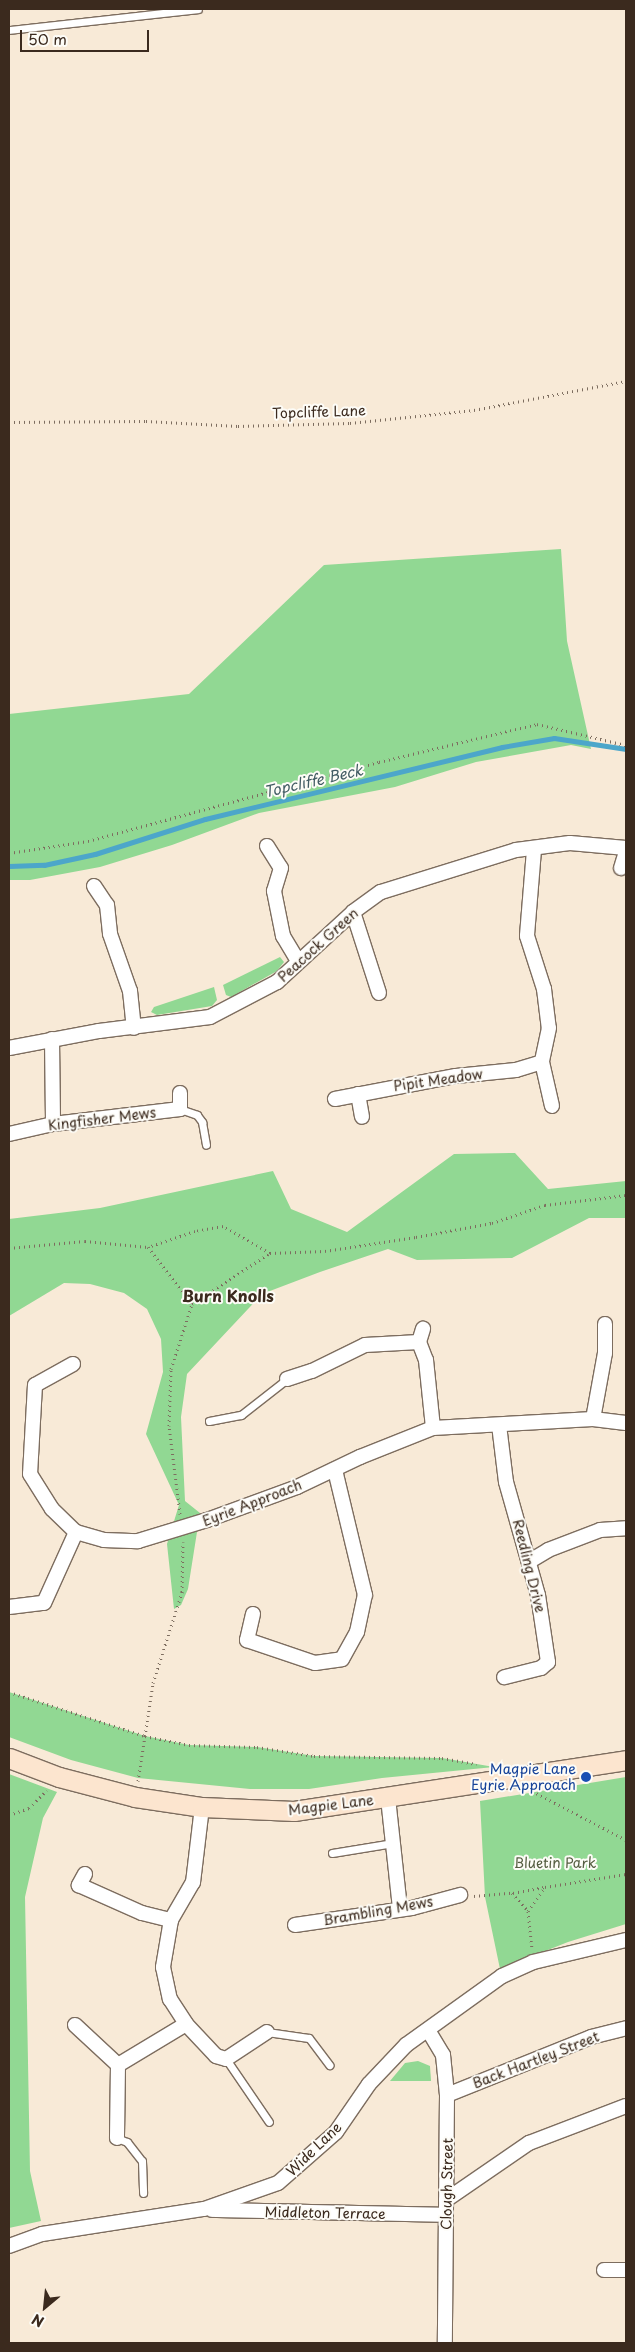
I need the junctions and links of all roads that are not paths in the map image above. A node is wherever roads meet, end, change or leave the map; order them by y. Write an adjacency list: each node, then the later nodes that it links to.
1 (198, 9): 2 (lane)
2 (9, 30)
3 (267, 846): 9 (street)
4 (534, 850): 5 (street, Peacock Green); 8 (street, Peacock Green); 14 (street)
5 (626, 850): 6 (street)
6 (621, 868)
7 (94, 886): 11 (street)
8 (353, 912): 9 (street, Peacock Green); 10 (street)
9 (298, 961): 11 (street, Peacock Green)
10 (379, 993)
11 (134, 1028): 12 (street, Peacock Green)
12 (52, 1039): 13 (street, Peacock Green); 21 (street)
13 (9, 1048)
14 (542, 1062): 16 (street, Pipit Meadow); 18 (street)
15 (180, 1093): 19 (street)
16 (358, 1094): 17 (street, Pipit Meadow); 20 (street)
17 (335, 1099)
18 (552, 1106)
19 (180, 1109): 21 (street, Kingfisher Mews); 23 (lane)
20 (362, 1117)
21 (53, 1124): 22 (street, Kingfisher Mews)
22 (9, 1135)
23 (206, 1145)
24 (605, 1324): 27 (street)
25 (73, 1364): 34 (street, Eyrie Approach)
26 (287, 1379): 28 (lane); 31 (street)
27 (593, 1419): 29 (street, Eyrie Approach); 30 (street, Eyrie Approach)
28 (209, 1421)
29 (626, 1423)
30 (499, 1425): 31 (street, Eyrie Approach); 35 (street, Reedling Drive)
31 (433, 1428): 32 (street, Eyrie Approach)
32 (335, 1470): 34 (street, Eyrie Approach); 37 (street)
33 (626, 1528): 35 (street)
34 (76, 1532): 36 (street)
35 (530, 1561): 38 (street, Reedling Drive)
36 (9, 1607)
37 (253, 1614)
38 (504, 1677)
39 (9, 1758): 42 (street, Magpie Lane)
40 (626, 1760): 41 (street, Magpie Lane)
41 (388, 1798): 42 (street, Magpie Lane); 43 (street)
42 (202, 1807): 48 (street)
43 (393, 1843): 44 (lane); 47 (street)
44 (332, 1853)
45 (85, 1874): 48 (street)
46 (460, 1895): 47 (street, Brambling Mews)
47 (400, 1909): 49 (street, Brambling Mews)
48 (170, 1920): 51 (street)
49 (295, 1925)
50 (626, 1940): 54 (street, Wide Lane)
51 (186, 2024): 56 (street); 57 (street)
52 (75, 2025): 57 (street)
53 (626, 2028): 59 (street, Back Hartley Street)
54 (428, 2030): 59 (street, Clough Street); 65 (street, Wide Lane)
55 (267, 2032): 56 (street); 58 (lane)
56 (226, 2059): 61 (lane)
57 (118, 2065): 62 (street)
58 (328, 2065)
59 (447, 2095): 64 (street, Clough Street)
60 (626, 2106): 64 (street)
61 (269, 2122)
62 (116, 2138): 63 (lane)
63 (142, 2193)
64 (446, 2200): 66 (street, Clough Street)
65 (204, 2209): 66 (street, Middleton Terrace); 67 (street, Wide Lane)
66 (446, 2215): 70 (street, Clough Street)
67 (9, 2246)
68 (604, 2270): 69 (street)
69 (626, 2270)
70 (445, 2343)

